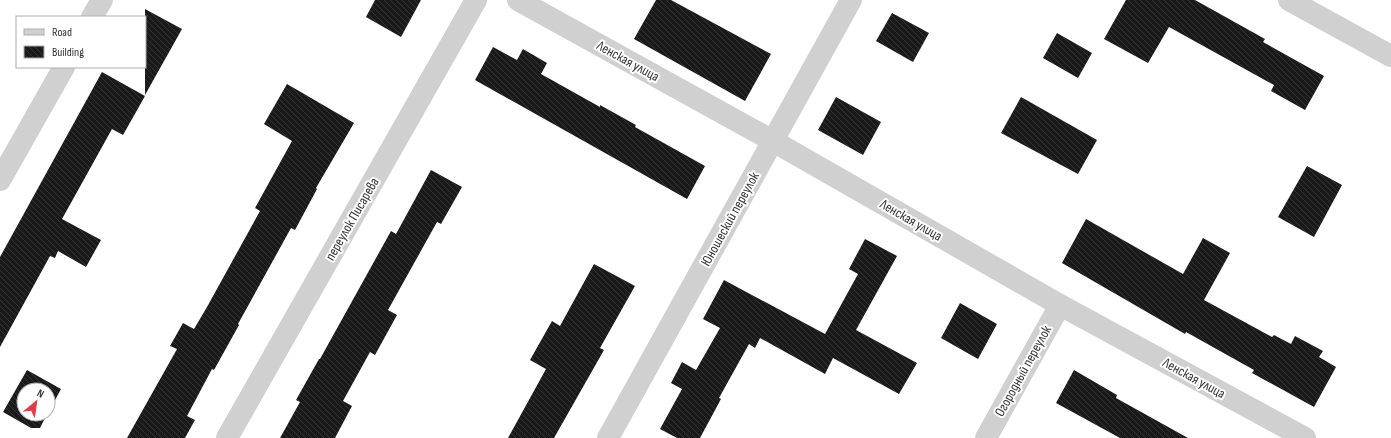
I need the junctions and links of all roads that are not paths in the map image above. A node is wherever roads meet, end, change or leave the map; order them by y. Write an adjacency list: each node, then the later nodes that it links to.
1 (102, 0): 6 (street)
2 (476, 0): 12 (street, переулок Писарева)
3 (518, 0): 9 (street, Ленская улица)
4 (851, 0): 9 (street, Юношеский переулок)
5 (1290, 0): 7 (street)
6 (93, 16)
7 (1391, 56)
8 (63, 68): 10 (street)
9 (773, 141): 11 (street, Ленская улица); 13 (street, Юношеский переулок)
10 (0, 180)
11 (1060, 305): 14 (street, Огородный переулок); 15 (street, Ленская улица)
12 (227, 438)
13 (608, 438)
14 (986, 438)
15 (1304, 438)

